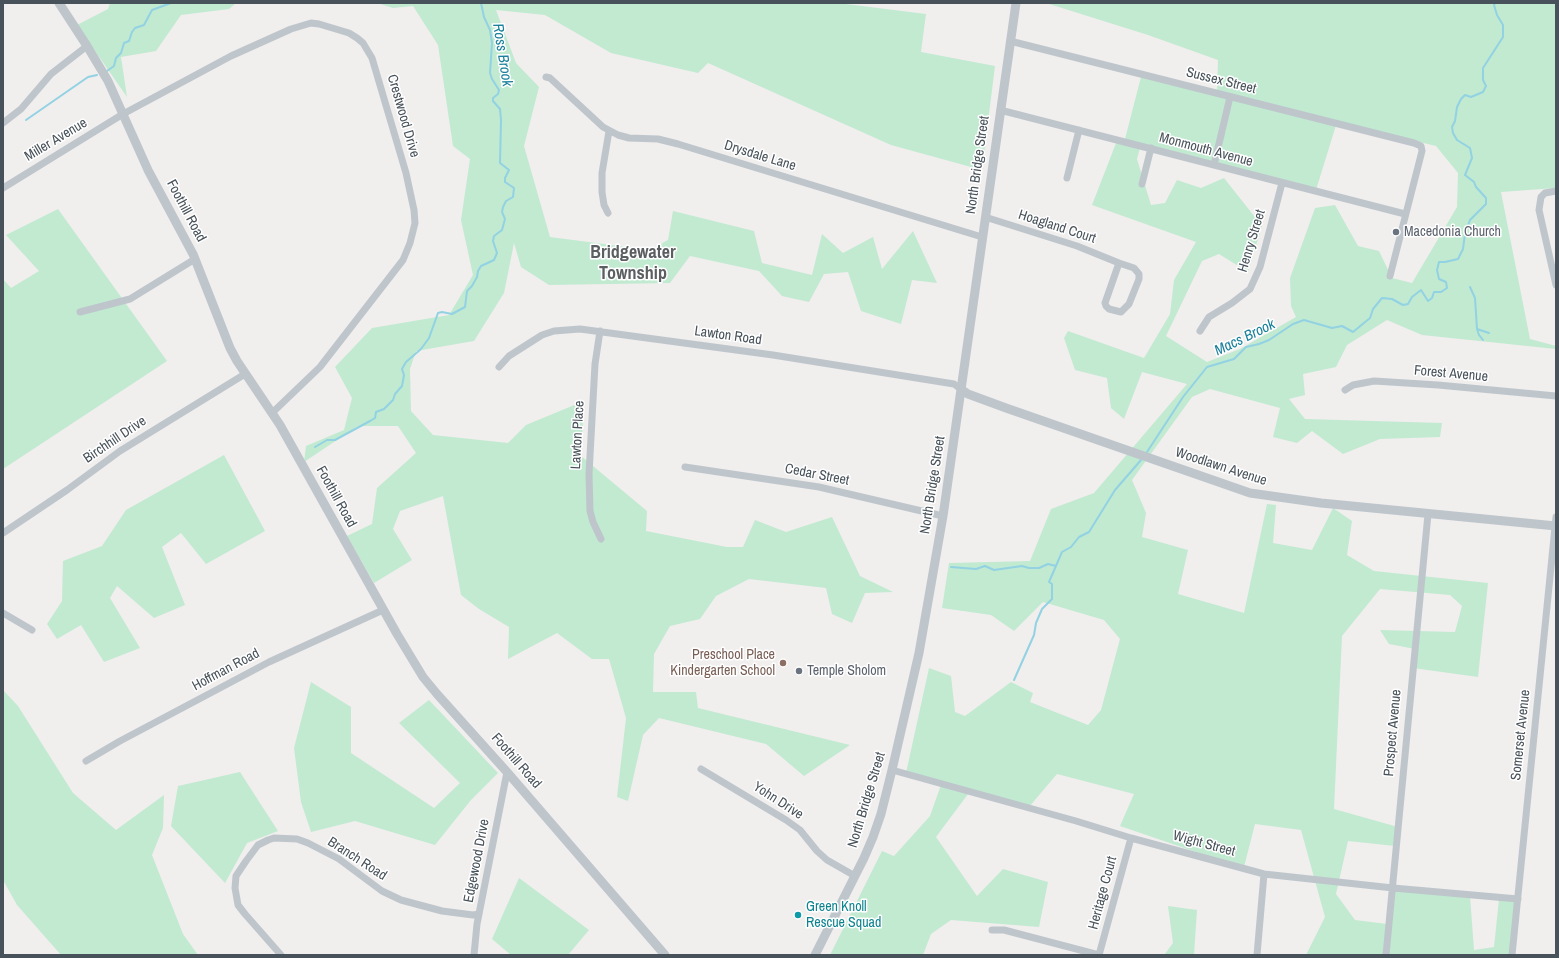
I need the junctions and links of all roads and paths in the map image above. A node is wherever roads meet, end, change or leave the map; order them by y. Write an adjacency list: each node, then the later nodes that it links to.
1 (59, 3): 4 (street, Foothill Road)
2 (1016, 3): 3 (street, North Bridge Street)
3 (1010, 41): 6 (street, Sussex Street); 7 (street, North Bridge Street)
4 (87, 46): 8 (street, Foothill Road); 9 (street)
5 (546, 77): 11 (street, Drysdale Lane)
6 (1230, 97): 13 (street); 20 (street, Sussex Street)
7 (1000, 110): 10 (street, Monmouth Avenue); 21 (street, North Bridge Street)
8 (123, 114): 17 (street, Miller Avenue); 23 (street, Foothill Road); 36 (street, Crestwood Drive)
9 (3, 123)
10 (1079, 130): 12 (street, Monmouth Avenue); 14 (street)
11 (609, 131): 19 (street); 22 (street, Drysdale Lane)
12 (1151, 148): 13 (street, Monmouth Avenue); 16 (street)
13 (1214, 165): 15 (street, Monmouth Avenue)
14 (1067, 178)
15 (1282, 183): 20 (street, Monmouth Avenue); 30 (street, Henry Street)
16 (1142, 184)
17 (3, 188)
18 (1556, 191): 25 (street)
19 (608, 213)
20 (1405, 214): 26 (street)
21 (985, 217): 22 (street, North Bridge Street); 24 (street, Hoagland Court)
22 (982, 237): 33 (street, North Bridge Street)
23 (195, 259): 28 (street); 32 (street, Foothill Road)
24 (1120, 263): 24 (street, Hoagland Court)
25 (1554, 268): 27 (street)
26 (1390, 276)
27 (1556, 285)
28 (80, 312)
29 (600, 331): 31 (street, Lawton Road); 33 (street, Lawton Road); 42 (street, Lawton Place)
30 (1200, 331)
31 (499, 367)
32 (245, 374): 36 (street, Foothill Road); 41 (street, Birchhill Drive)
33 (962, 390): 38 (street, Woodlawn Avenue); 39 (street, North Bridge Street)
34 (1345, 390): 35 (street, Forest Avenue)
35 (1556, 396)
36 (272, 413): 43 (street, Foothill Road)
37 (685, 467): 39 (street, Cedar Street)
38 (1428, 514): 40 (street, Woodlawn Avenue); 53 (street, Prospect Avenue)
39 (943, 516): 48 (street, North Bridge Street)
40 (1556, 523): 54 (street, Somerset Avenue)
41 (3, 533)
42 (601, 539)
43 (383, 610): 46 (street, Hoffman Road); 49 (street, Foothill Road)
44 (3, 613): 45 (street)
45 (32, 630)
46 (86, 761)
47 (701, 769): 52 (street, Yohn Drive)
48 (892, 770): 50 (street, Wight Street); 52 (street, North Bridge Street)
49 (507, 772): 55 (street, Edgewood Drive); 59 (street, Foothill Road)
50 (1131, 838): 51 (street, Wight Street); 61 (street, Heritage Court)
51 (1264, 874): 53 (street, Wight Street); 62 (street)
52 (855, 876): 60 (street, North Bridge Street)
53 (1393, 888): 54 (street, Wight Street); 63 (street, Prospect Avenue)
54 (1518, 899): 64 (street, Somerset Avenue)
55 (479, 914): 57 (street, Branch Road); 58 (street, Edgewood Drive)
56 (992, 930): 61 (street)
57 (281, 955)
58 (474, 955)
59 (665, 955)
60 (815, 955)
61 (1099, 955)
62 (1257, 955)
63 (1386, 955)
64 (1512, 955)

